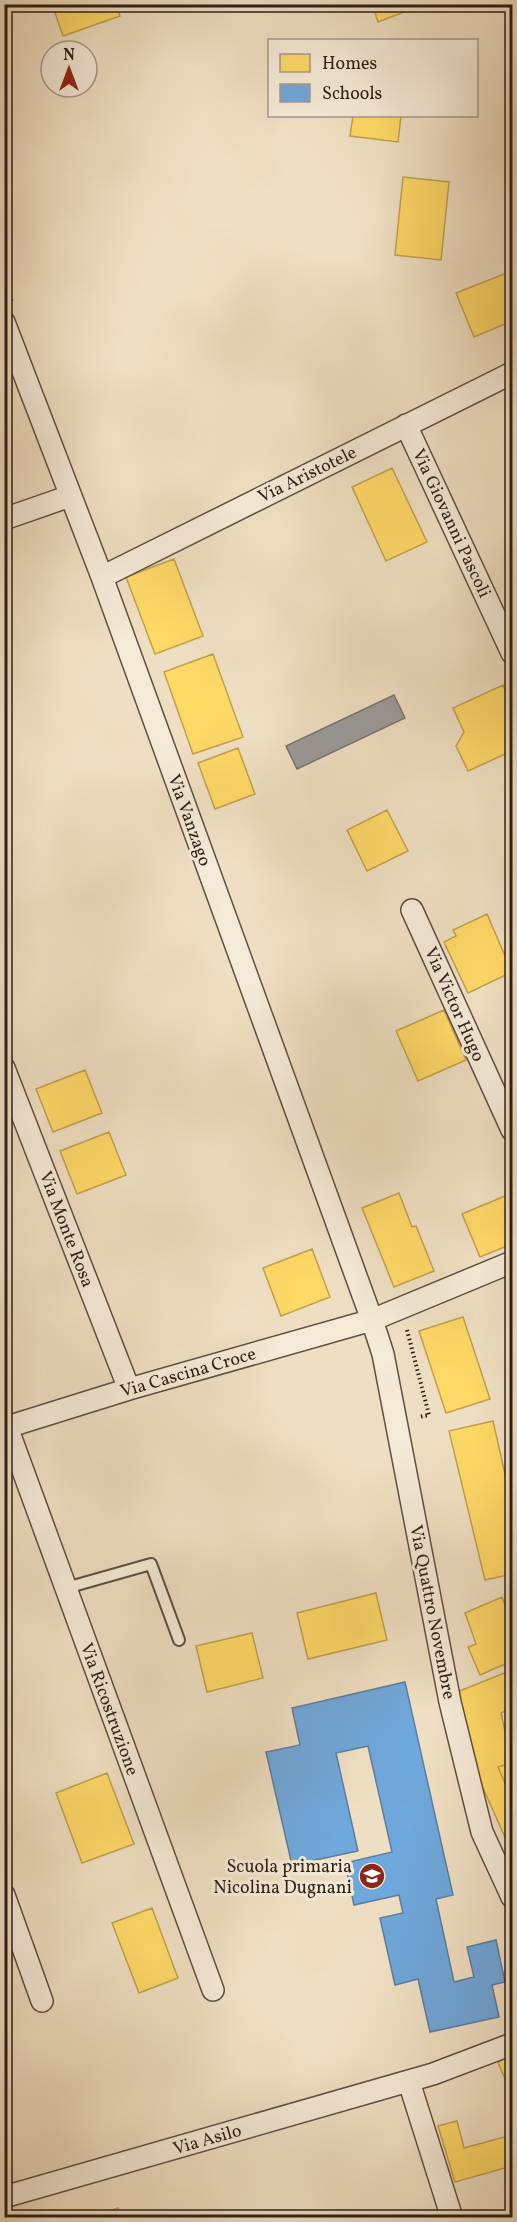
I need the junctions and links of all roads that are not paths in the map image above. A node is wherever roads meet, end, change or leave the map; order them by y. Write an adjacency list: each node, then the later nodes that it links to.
1 (4, 322): 4 (street, Via Vanzago)
2 (513, 373): 3 (street, Via Aristotele)
3 (406, 425): 6 (street, Via Aristotele); 7 (street, Via Giovanni Pascoli)
4 (70, 496): 5 (street); 6 (street, Via Vanzago)
5 (4, 519)
6 (102, 577): 12 (street, Via Vanzago)
7 (513, 653)
8 (412, 910): 10 (street, Via Victor Hugo)
9 (4, 1068): 13 (street, Via Monte Rosa)
10 (513, 1130)
11 (513, 1262): 12 (street, Via Cascina Croce)
12 (372, 1320): 13 (street, Via Cascina Croce); 18 (street, Via Quattro Novembre)
13 (129, 1389): 14 (street, Via Cascina Croce)
14 (6, 1428): 15 (street, Via Ricostruzione)
15 (66, 1588): 16 (lane); 19 (street, Via Ricostruzione)
16 (179, 1640)
17 (4, 1895): 20 (street)
18 (513, 1897)
19 (213, 1990)
20 (42, 2001)
21 (513, 2044): 22 (street, Via Asilo)
22 (409, 2082): 23 (street, Via Asilo); 24 (street)
23 (4, 2197)
24 (452, 2217)

